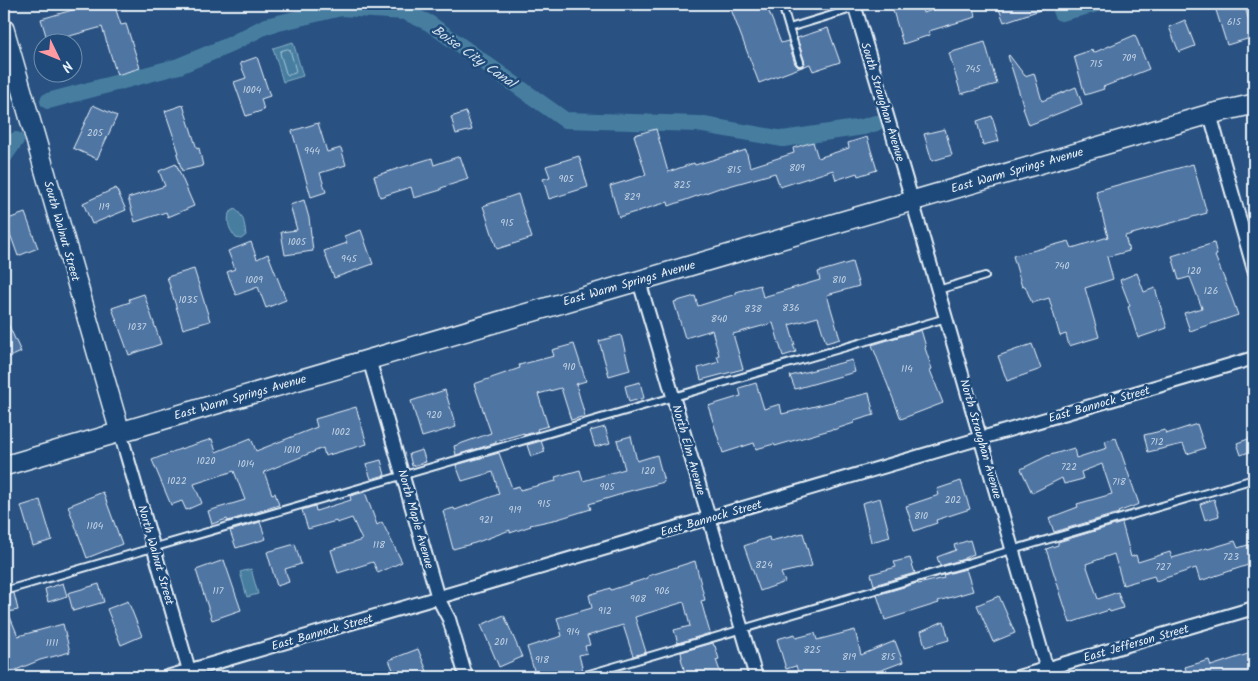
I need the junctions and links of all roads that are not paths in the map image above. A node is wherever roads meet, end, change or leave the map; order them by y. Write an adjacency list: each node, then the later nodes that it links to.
1 (782, 4): 3 (lane)
2 (855, 6): 3 (lane); 8 (street, South Straughan Avenue)
3 (789, 28): 5 (lane)
4 (4, 29): 17 (street, South Walnut Street)
5 (800, 62)
6 (1254, 104): 7 (street, East Warm Springs Avenue)
7 (1210, 114): 8 (street, East Warm Springs Avenue); 9 (street)
8 (912, 200): 11 (street, East Warm Springs Avenue); 12 (street, North Straughan Avenue)
9 (1254, 270)
10 (985, 276): 12 (lane)
11 (639, 280): 15 (street, East Warm Springs Avenue); 16 (street, North Elm Avenue)
12 (938, 290): 13 (street, North Straughan Avenue)
13 (946, 318): 16 (lane); 18 (street, North Straughan Avenue)
14 (1254, 358): 18 (street, East Bannock Street)
15 (369, 359): 17 (street, East Warm Springs Avenue); 20 (street, North Maple Avenue)
16 (673, 397): 20 (lane); 22 (street, North Elm Avenue)
17 (120, 432): 19 (street, East Warm Springs Avenue); 23 (street, North Walnut Street)
18 (981, 439): 22 (street, East Bannock Street); 24 (street, North Straughan Avenue)
19 (4, 466)
20 (403, 475): 23 (lane); 26 (street, North Maple Avenue)
21 (1254, 479): 24 (lane)
22 (709, 518): 26 (street, East Bannock Street); 28 (street, North Elm Avenue)
23 (154, 548): 25 (lane); 30 (street, North Walnut Street)
24 (1013, 550): 28 (lane); 29 (street, North Straughan Avenue)
25 (4, 591)
26 (438, 598): 30 (street, East Bannock Street); 32 (street, North Maple Avenue)
27 (1254, 608): 29 (street, East Jefferson Street)
28 (742, 630): 33 (lane); 34 (street, North Elm Avenue)
29 (1048, 673): 35 (street, East Jefferson Street)
30 (190, 674): 31 (street, East Bannock Street)
31 (168, 677)
32 (466, 677)
33 (579, 677)
34 (756, 677)
35 (1018, 677)

